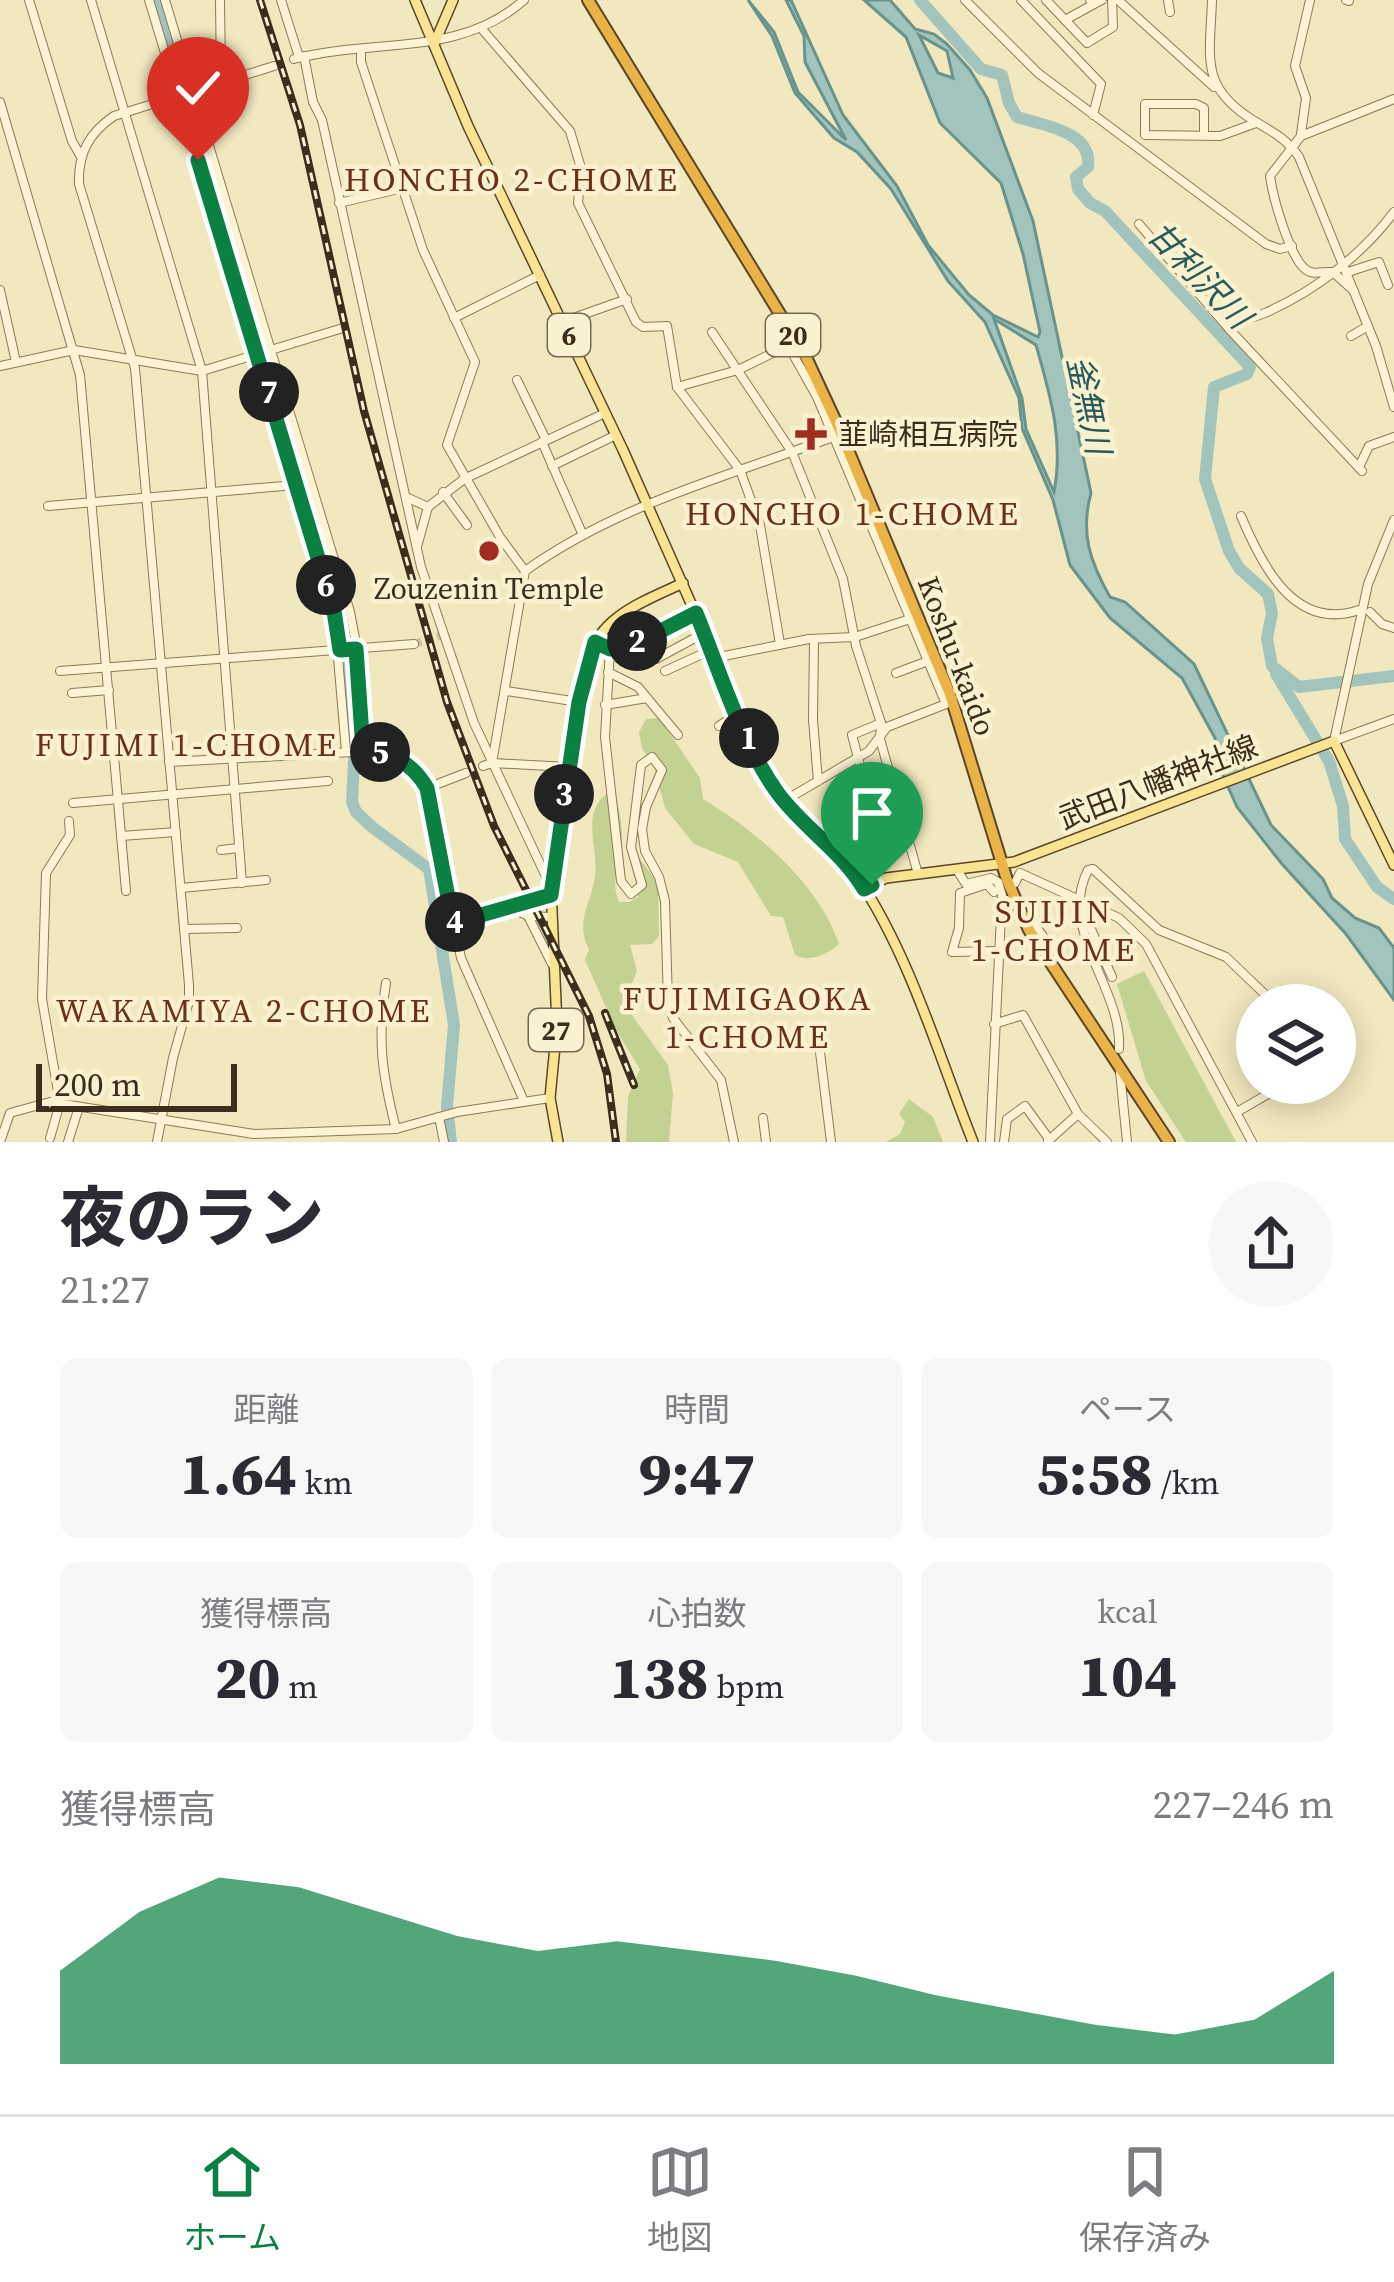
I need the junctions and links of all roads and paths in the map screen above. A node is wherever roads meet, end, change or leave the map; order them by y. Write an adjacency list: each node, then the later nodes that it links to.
1 (29, 0): 40 (street)
2 (91, 0): 34 (street)
3 (149, 0): 23 (street)
4 (165, 0): 22 (street)
5 (220, 0): 28 (street)
6 (281, 0): 26 (street)
7 (415, 0): 24 (main road, 6)
8 (453, 0): 24 (main road)
9 (524, 0): 21 (street)
10 (588, 0): 126 (highway, Koshu-kaido / 20)
11 (964, 0): 35 (street)
12 (1021, 0): 35 (street)
13 (1046, 0): 20 (street)
14 (1115, 0): 20 (street); 29 (street)
15 (1168, 0): 19 (street)
16 (1212, 0): 29 (street)
17 (1310, 0): 38 (street)
18 (1095, 1): 20 (street)
19 (1170, 12)
20 (1065, 20)
21 (482, 28): 24 (street); 52 (street)
22 (174, 32): 23 (street); 30 (street)
23 (160, 36): 31 (street)
24 (435, 42): 25 (street); 48 (main road, 6)
25 (361, 49): 26 (street); 41 (street)
26 (299, 57): 42 (street)
27 (274, 66): 28 (street)
28 (220, 82): 30 (street)
29 (1214, 87): 36 (street)
30 (192, 91): 31 (street); 63 (street)
31 (178, 95): 34 (street); 64 (street)
32 (1394, 99): 38 (street)
33 (0, 102): 62 (street)
34 (125, 112): 40 (street); 69 (street)
35 (1093, 115): 45 (street)
36 (1257, 122): 37 (street); 39 (street)
37 (1204, 136): 37 (street)
38 (1301, 136): 39 (street)
39 (1291, 145): 45 (street); 46 (street)
40 (81, 156): 65 (street)
41 (403, 188): 42 (street); 53 (street)
42 (339, 203): 85 (street)
43 (1394, 212): 46 (street)
44 (1139, 224): 56 (street)
45 (1292, 246): 47 (street)
46 (1345, 268): 47 (street); 49 (street); 51 (street)
47 (1333, 272): 51 (street); 56 (street)
48 (540, 275): 53 (street); 54 (main road, 6)
49 (1388, 285)
50 (0, 290): 66 (street)
51 (1354, 291): 57 (street)
52 (627, 299): 54 (street); 71 (street)
53 (454, 318): 81 (street)
54 (562, 322): 73 (main road, 6)
55 (775, 322): 61 (street)
56 (1229, 326): 76 (street)
57 (1368, 326): 60 (street); 72 (street)
58 (343, 328): 63 (street)
59 (712, 332): 68 (street)
60 (1351, 336)
61 (790, 345): 68 (street); 75 (street)
62 (74, 350): 65 (street); 66 (street); 87 (street)
63 (273, 351): 64 (street); 108 (street)
64 (258, 356): 69 (street); 82 (street)
65 (133, 361): 69 (street); 86 (street)
66 (14, 363): 67 (street)
67 (0, 366)
68 (738, 370): 71 (street); 78 (street)
69 (202, 371): 83 (street)
70 (517, 380): 77 (street)
71 (677, 387): 80 (street)
72 (1394, 406)
73 (605, 413): 74 (main road, 6); 77 (street)
74 (616, 435): 79 (street); 88 (main road, 6)
75 (832, 437): 78 (street); 100 (street)
76 (1394, 437)
77 (544, 441): 79 (street); 81 (street)
78 (793, 452): 80 (street); 103 (street)
79 (552, 466): 94 (street)
80 (740, 470): 88 (street); 107 (street)
81 (464, 479): 84 (street); 97 (street)
82 (296, 484): 83 (street); 110 (street)
83 (209, 492): 86 (street); 113 (street)
84 (443, 492): 90 (street); 93 (street)
85 (404, 496): 90 (street); 96 (street)
86 (146, 498): 87 (street); 115 (street)
87 (91, 502): 89 (street); 116 (street)
88 (647, 502): 94 (street); 98 (main road, 6)
89 (48, 506)
90 (428, 507): 96 (street)
91 (1241, 516): 101 (street)
92 (1394, 520): 95 (street)
93 (467, 525)
94 (582, 532): 97 (street)
95 (1390, 540): 134 (street)
96 (416, 548): 140 (street)
97 (525, 571): 122 (street)
98 (682, 583): 99 (main road); 105 (main road)
99 (696, 613): 102 (main road); 109 (street)
100 (910, 619): 103 (street); 114 (street)
101 (1394, 628)
102 (704, 633): 111 (main road); 112 (street)
103 (855, 637): 104 (street); 130 (street)
104 (814, 640): 107 (street); 144 (street)
105 (595, 642): 109 (street); 125 (main road, 27)
106 (414, 644): 108 (street)
107 (780, 644): 111 (street)
108 (356, 649): 110 (street); 135 (street)
109 (610, 649): 119 (street)
110 (340, 650): 113 (street); 136 (street)
111 (712, 654): 118 (street); 128 (main road)
112 (656, 658)
113 (223, 659): 115 (street); 137 (street)
114 (928, 661): 120 (street); 126 (street)
115 (160, 664): 116 (street); 139 (street)
116 (107, 668): 117 (street); 121 (street)
117 (60, 671)
118 (665, 671)
119 (608, 672): 124 (street); 127 (street)
120 (896, 673)
121 (109, 690): 123 (street); 149 (street)
122 (506, 691): 125 (street); 140 (street)
123 (72, 693)
124 (647, 698): 127 (street); 132 (street)
125 (579, 702): 141 (main road, 27)
126 (950, 703): 133 (street); 160 (highway, Koshu-kaido / 20)
127 (605, 705): 211 (street)
128 (738, 713): 131 (street); 150 (main road)
129 (1394, 719): 134 (street)
130 (881, 723): 133 (street); 138 (street)
131 (719, 726)
132 (678, 735)
133 (880, 739): 138 (street); 148 (street)
134 (1330, 743): 159 (main road); 160 (main road, 武田八幡神社線)
135 (363, 750): 136 (street); 145 (street)
136 (346, 751): 137 (street)
137 (232, 757): 139 (street); 146 (street)
138 (859, 758): 144 (street); 148 (street)
139 (169, 762): 147 (street)
140 (487, 764): 141 (street); 170 (street)
141 (568, 767): 170 (main road, 27)
142 (466, 772): 145 (street)
143 (328, 781): 146 (street)
144 (818, 781): 150 (street)
145 (427, 788): 180 (street)
146 (234, 789): 147 (street); 156 (street)
147 (172, 794): 149 (street); 154 (street)
148 (897, 798): 153 (street)
149 (118, 799): 151 (street); 155 (street)
150 (784, 801): 168 (main road)
151 (73, 803)
152 (69, 821): 195 (street)
153 (904, 827): 158 (street); 162 (street)
154 (176, 832): 155 (street); 167 (street)
155 (121, 836): 169 (street)
156 (239, 848): 157 (street); 165 (street)
157 (221, 850)
158 (877, 851)
159 (1392, 859)
160 (1009, 862): 161 (main road, 武田八幡神社線); 192 (highway, Koshu-kaido / 20)
161 (957, 870): 162 (main road, 武田八幡神社線); 164 (street)
162 (918, 874): 168 (main road, 武田八幡神社線)
163 (266, 880): 165 (street)
164 (980, 882): 171 (street); 176 (street); 184 (street)
165 (242, 883): 167 (street)
166 (1015, 883): 173 (street)
167 (181, 888): 182 (street)
168 (864, 889): 214 (main road)
169 (126, 891)
170 (551, 891): 174 (street); 178 (main road, 27)
171 (994, 892)
172 (1007, 899): 176 (street)
173 (1078, 899): 186 (street); 188 (street); 191 (street); 198 (street)
174 (512, 908): 175 (street); 180 (street)
175 (529, 916): 178 (street); 185 (street)
176 (1000, 916): 177 (street); 184 (street)
177 (1015, 916)
178 (551, 917): 185 (main road, 27)
179 (1029, 917): 183 (street)
180 (453, 923): 194 (street)
181 (237, 928): 182 (street)
182 (184, 929): 202 (street)
183 (1053, 950)
184 (998, 951): 189 (street)
185 (552, 966): 193 (main road, 27)
186 (1112, 977)
187 (386, 983): 203 (street)
188 (1254, 984)
189 (994, 1024): 199 (street); 215 (street)
190 (818, 1036): 213 (street)
191 (1118, 1049)
192 (1119, 1065): 218 (street); 219 (highway, Koshu-kaido / 20)
193 (550, 1098): 194 (street); 210 (main road, 27)
194 (523, 1099): 200 (street)
195 (60, 1103): 197 (street); 204 (street); 206 (street)
196 (1251, 1104): 198 (street)
197 (79, 1107): 202 (street); 207 (street)
198 (1237, 1112): 220 (street)
199 (1078, 1114): 205 (street); 217 (street)
200 (444, 1116): 203 (street); 209 (street)
201 (763, 1118): 212 (street)
202 (161, 1120): 203 (street); 208 (street)
203 (397, 1129)
204 (50, 1138)
205 (1048, 1141): 216 (street)
206 (0, 1142)
207 (68, 1142)
208 (157, 1142)
209 (444, 1142)
210 (557, 1142)
211 (734, 1142)
212 (766, 1142)
213 (831, 1142)
214 (974, 1142)
215 (990, 1142)
216 (1004, 1142)
217 (1107, 1142)
218 (1127, 1142)
219 (1168, 1142)
220 (1252, 1142)

